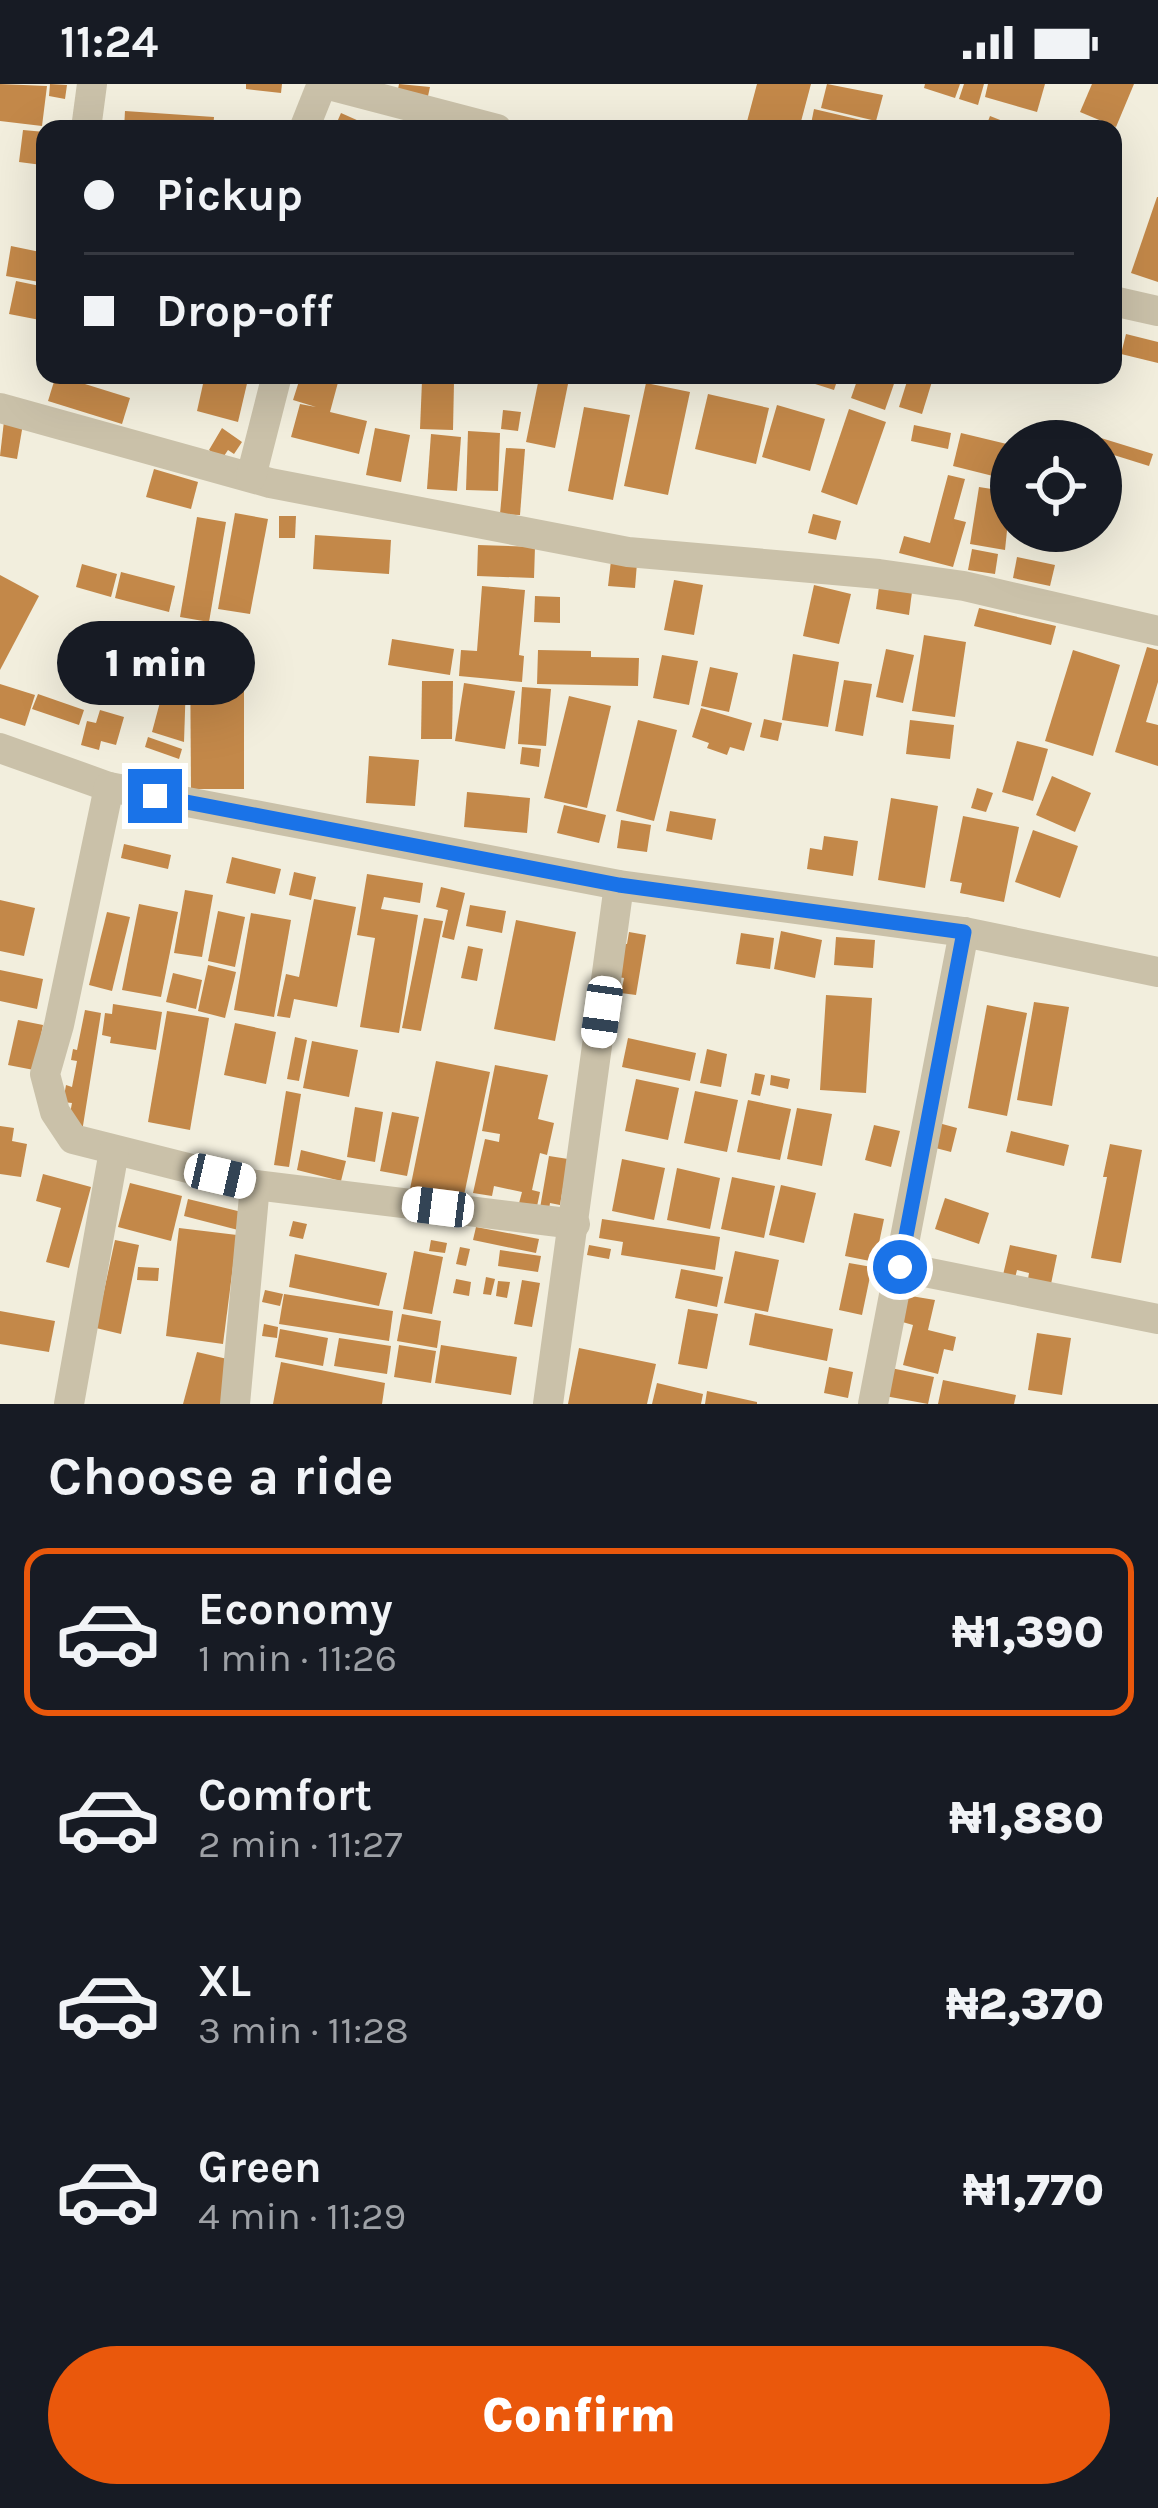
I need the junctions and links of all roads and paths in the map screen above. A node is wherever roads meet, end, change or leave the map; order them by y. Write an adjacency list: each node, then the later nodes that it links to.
1 (92, 84): 3 (street)
2 (323, 84): 4 (street); 5 (street)
3 (87, 120)
4 (308, 120)
5 (462, 120)
6 (1122, 303): 7 (street)
7 (1158, 311)
8 (275, 384): 10 (street)
9 (0, 408): 10 (street)
10 (251, 477): 11 (street)
11 (1158, 632)
12 (0, 748): 13 (street)
13 (109, 787): 14 (street); 17 (street)
14 (619, 885): 15 (street); 19 (street)
15 (964, 932): 16 (street); 20 (street)
16 (1158, 972)
17 (114, 1151): 18 (street); 22 (street)
18 (255, 1185): 19 (street); 23 (street)
19 (574, 1224): 24 (street)
20 (900, 1267): 21 (street); 25 (street)
21 (1158, 1319)
22 (69, 1404)
23 (235, 1404)
24 (548, 1404)
25 (873, 1404)

